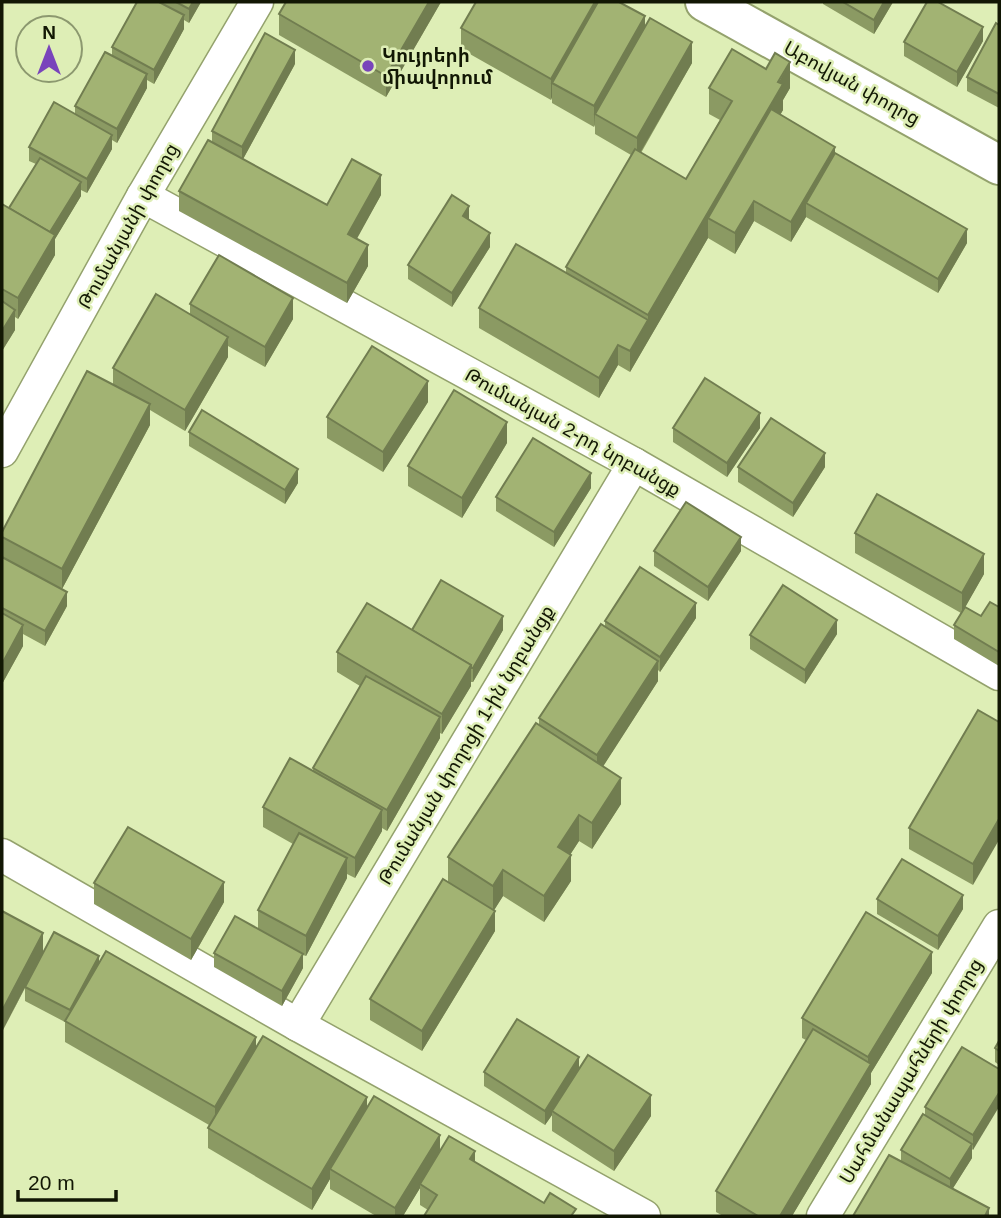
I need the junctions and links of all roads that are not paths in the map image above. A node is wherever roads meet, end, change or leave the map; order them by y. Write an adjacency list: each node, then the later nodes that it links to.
1 (257, 2): 4 (street, Թումանյանի փողոց)
2 (705, 2): 3 (main road, Աբովյան փողոց)
3 (999, 165)
4 (143, 196): 5 (street, Թումանյանի փողոց); 6 (street, Թումանյան 2-րդ նրբանցք)
5 (2, 451)
6 (634, 464): 7 (street, Թումանյան 2-րդ նրբանցք); 10 (street, Թումանյան փողոցի 1-ին նրբանցք)
7 (999, 674)
8 (2, 855): 10 (street)
9 (999, 926): 12 (street, Սահմանապահների փողոց)
10 (298, 1025): 11 (street)
11 (644, 1216)
12 (823, 1216)

